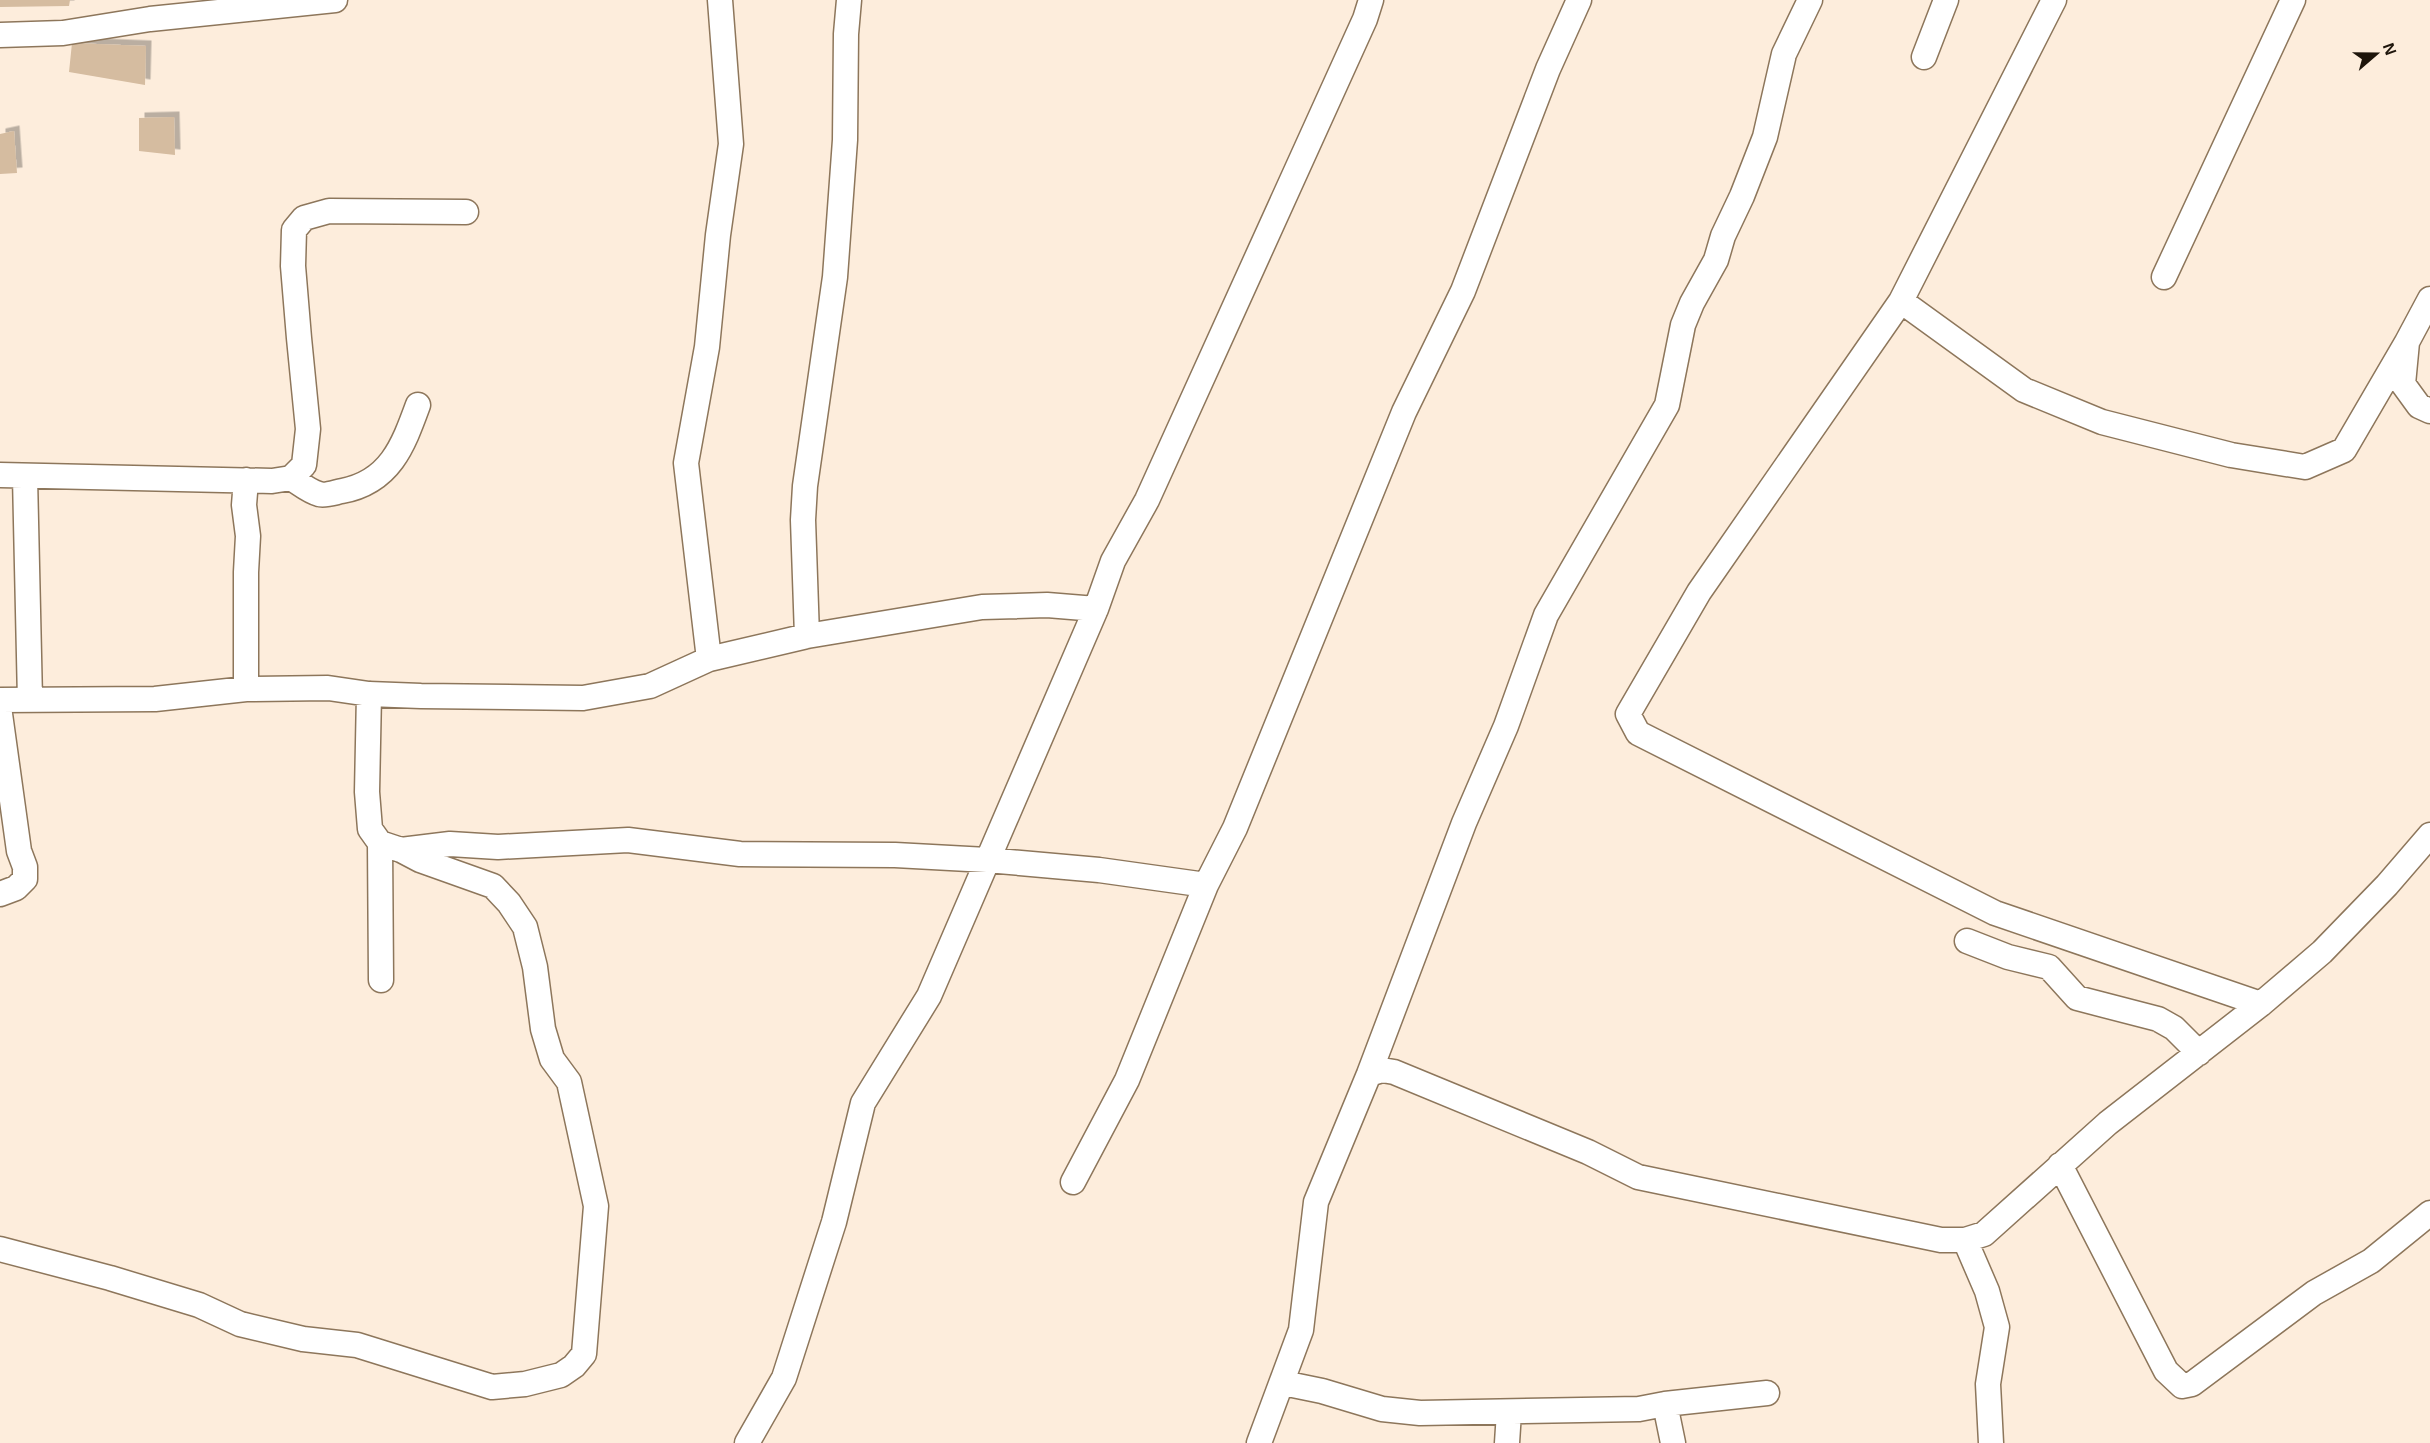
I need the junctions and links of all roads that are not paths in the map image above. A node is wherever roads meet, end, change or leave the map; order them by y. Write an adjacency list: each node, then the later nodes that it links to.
1 (334, 0): 10 (street)
2 (720, 0): 25 (street)
3 (849, 0): 24 (street)
4 (1371, 0): 23 (street)
5 (1579, 0): 34 (street)
6 (1810, 0): 40 (street)
7 (1946, 0): 11 (street)
8 (2054, 0): 15 (street)
9 (2293, 0): 13 (street)
10 (0, 35)
11 (1924, 57)
12 (466, 212): 21 (street)
13 (2164, 277)
14 (2430, 299): 16 (street)
15 (1901, 301): 16 (street); 38 (street)
16 (2407, 342): 18 (street)
17 (418, 405): 21 (street)
18 (2430, 411)
19 (0, 475): 20 (street)
20 (25, 477): 22 (street); 29 (street)
21 (291, 478): 22 (street)
22 (246, 480): 26 (street)
23 (1096, 609): 24 (street); 33 (street)
24 (807, 636): 25 (street)
25 (709, 659): 27 (street)
26 (246, 689): 27 (street); 29 (street)
27 (369, 694): 32 (street)
28 (0, 700): 29 (street)
29 (30, 700)
30 (0, 714): 35 (street)
31 (2430, 836): 38 (street)
32 (390, 846): 33 (street); 37 (street); 45 (street)
33 (987, 860): 34 (street); 50 (street)
34 (1206, 885): 42 (street)
35 (0, 894)
36 (1967, 941): 39 (street)
37 (381, 980)
38 (2261, 1004): 39 (street)
39 (2199, 1053): 41 (street)
40 (1369, 1074): 44 (street); 46 (street)
41 (2060, 1165): 43 (street); 44 (street)
42 (1073, 1182)
43 (2430, 1213)
44 (1965, 1240): 54 (street)
45 (0, 1249)
46 (1283, 1383): 49 (street); 51 (street)
47 (1767, 1394): 48 (street)
48 (1665, 1404): 49 (street); 53 (street)
49 (1509, 1412): 52 (street)
50 (747, 1443)
51 (1259, 1443)
52 (1507, 1443)
53 (1673, 1443)
54 (1990, 1443)

